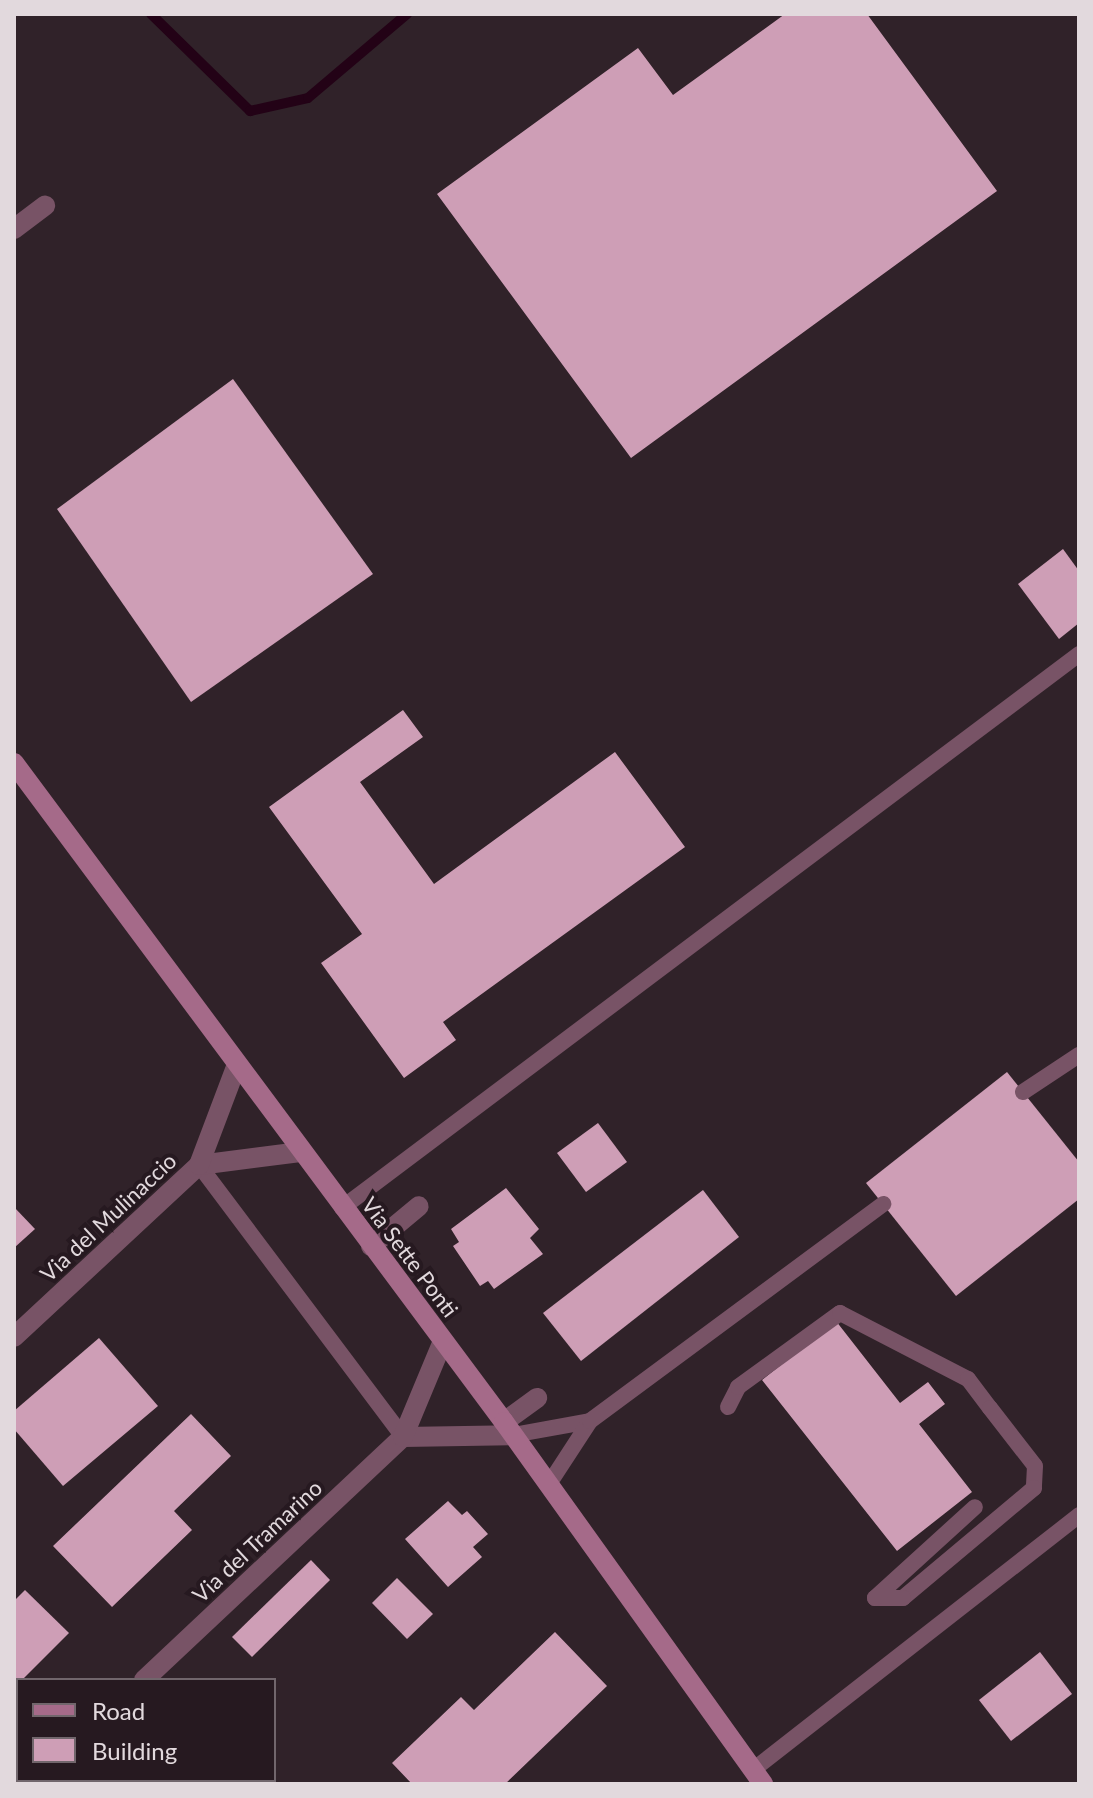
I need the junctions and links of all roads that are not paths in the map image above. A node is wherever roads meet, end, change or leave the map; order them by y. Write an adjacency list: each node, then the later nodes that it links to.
1 (45, 206): 2 (street)
2 (14, 229)
3 (1079, 654): 12 (lane)
4 (14, 763): 6 (main road, Via Sette Ponti)
5 (1079, 1055): 7 (lane)
6 (236, 1067): 8 (main road, Via Sette Ponti); 9 (street, Via del Mulinaccio)
7 (1023, 1092)
8 (300, 1152): 9 (street, Via del Mulinaccio); 12 (main road, Via Sette Ponti)
9 (199, 1165): 14 (street, Via del Mulinaccio); 20 (lane)
10 (883, 1204): 18 (lane)
11 (419, 1206): 13 (street)
12 (342, 1208): 13 (main road, Via Sette Ponti)
13 (371, 1246): 15 (main road, Via Sette Ponti)
14 (14, 1337)
15 (443, 1341): 19 (main road, Via Sette Ponti); 20 (street, Via del Tramarino)
16 (537, 1398): 19 (street)
17 (728, 1407): 22 (lane)
18 (590, 1421): 19 (lane); 21 (lane)
19 (509, 1429): 20 (street); 21 (main road, Via Sette Ponti)
20 (403, 1437): 24 (street, Via del Tramarino)
21 (549, 1484): 25 (main road, Via Sette Ponti)
22 (975, 1507)
23 (1079, 1515): 25 (lane)
24 (146, 1678)
25 (758, 1777)

